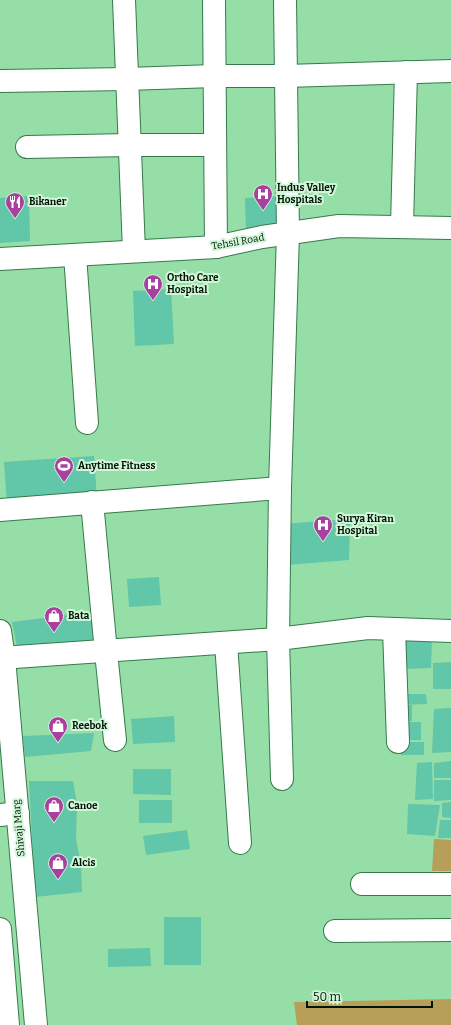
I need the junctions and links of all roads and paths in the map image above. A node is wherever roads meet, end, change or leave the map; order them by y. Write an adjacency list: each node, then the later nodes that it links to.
1 (124, 0): 8 (street)
2 (214, 0): 6 (street)
3 (285, 0): 7 (street)
4 (451, 71): 5 (street)
5 (406, 72): 7 (street); 13 (street)
6 (214, 76): 7 (street); 8 (street); 11 (street)
7 (286, 76): 15 (street)
8 (127, 80): 9 (street); 10 (street)
9 (0, 81)
10 (130, 145): 11 (street); 12 (street); 17 (street)
11 (215, 145): 16 (street)
12 (27, 147)
13 (402, 226): 14 (street, Tehsil Road); 15 (street, Tehsil Road)
14 (451, 228)
15 (288, 233): 16 (street, Tehsil Road); 21 (street)
16 (216, 247): 17 (street, Tehsil Road)
17 (134, 251): 18 (street, Tehsil Road)
18 (75, 255): 19 (street, Tehsil Road); 20 (street)
19 (0, 259)
20 (87, 423)
21 (280, 488): 22 (street); 27 (street)
22 (92, 502): 23 (street); 29 (street)
23 (0, 510)
24 (394, 629): 26 (street); 27 (street); 32 (street)
25 (0, 631): 30 (street, Shivaji Marg)
26 (451, 631)
27 (278, 639): 28 (street); 33 (street)
28 (226, 643): 29 (street); 35 (street)
29 (106, 652): 30 (street); 31 (street)
30 (2, 658): 34 (street, Shivaji Marg)
31 (115, 740)
32 (398, 742)
33 (282, 779)
34 (9, 814): 42 (street, Shivaji Marg)
35 (240, 843)
36 (362, 884): 37 (street)
37 (451, 884)
38 (0, 929): 41 (street)
39 (451, 930): 40 (street)
40 (335, 931)
41 (5, 1016)
42 (36, 1025)

